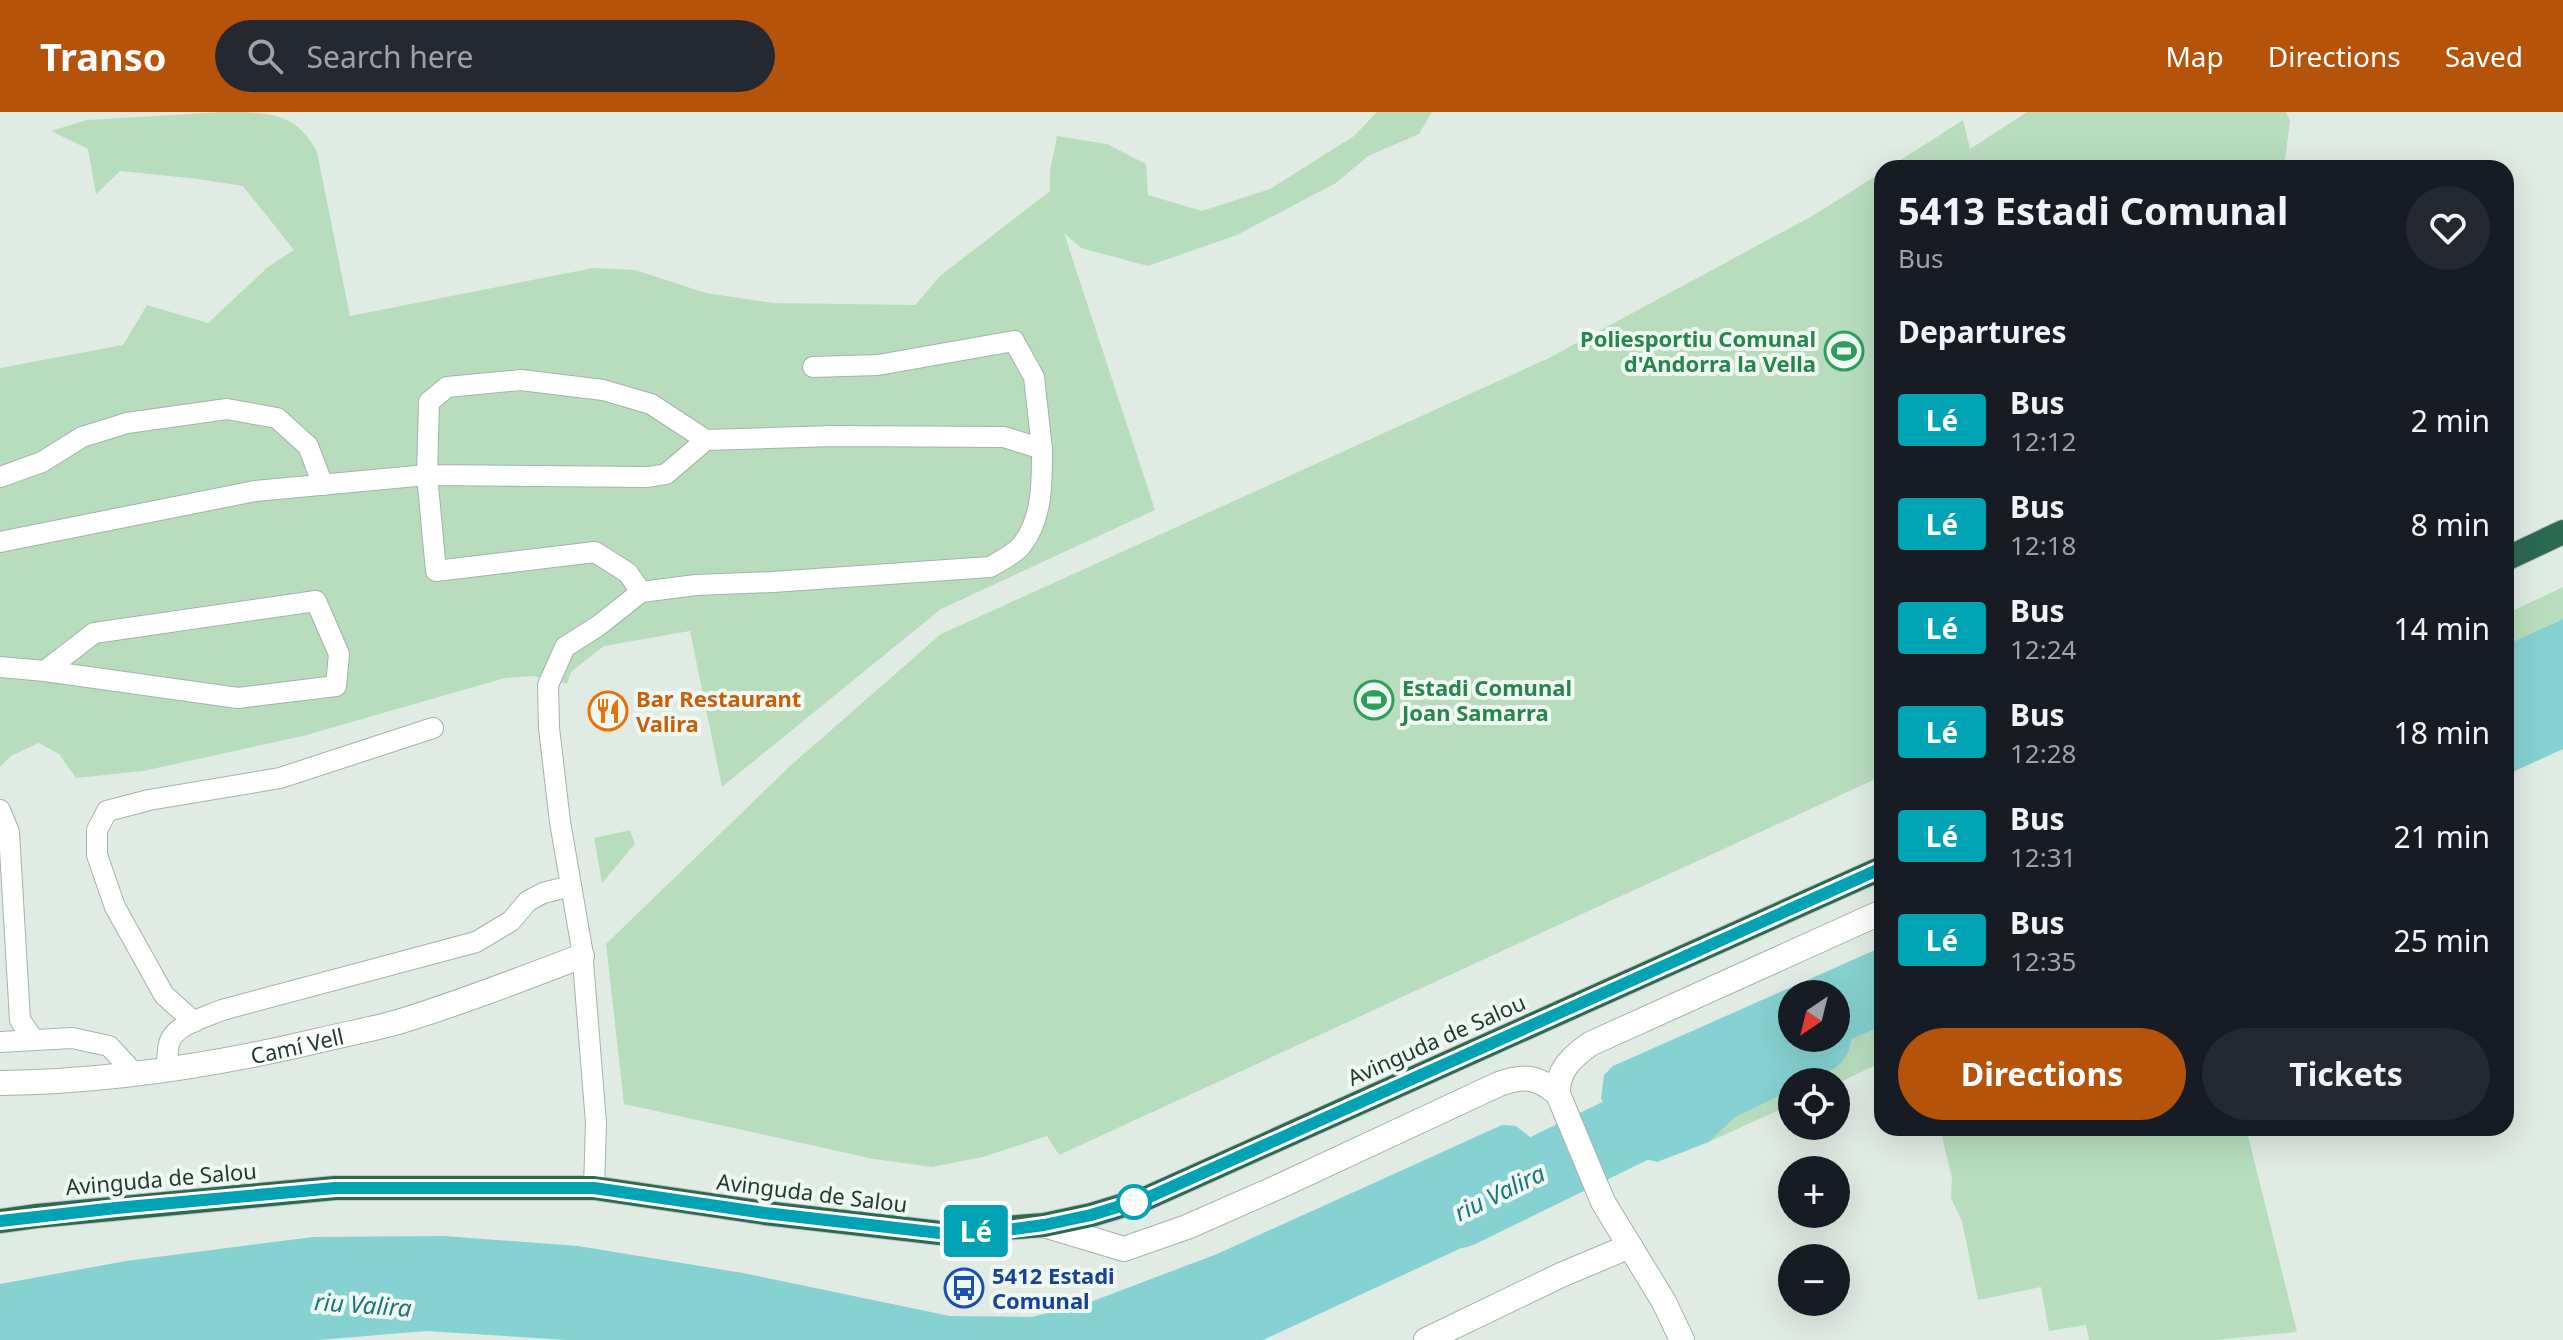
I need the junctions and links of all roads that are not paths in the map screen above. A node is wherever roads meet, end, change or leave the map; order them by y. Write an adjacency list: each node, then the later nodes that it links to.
1 (813, 367): 3 (lane)
2 (706, 440): 3 (lane); 4 (lane); 4 (lane)
3 (1042, 449): 10 (lane)
4 (427, 475): 6 (lane); 10 (lane)
5 (0, 477): 6 (lane)
6 (323, 485): 8 (lane)
7 (2563, 532): 9 (highway)
8 (0, 542)
9 (2514, 555)
10 (641, 592): 16 (lane)
11 (0, 667): 12 (lane)
12 (45, 671): 12 (lane)
13 (433, 728): 19 (lane)
14 (0, 810): 20 (lane)
15 (1874, 872): 28 (highway, Avinguda de Salou)
16 (571, 886): 18 (lane); 19 (lane)
17 (1874, 916): 25 (street)
18 (582, 956): 22 (street, Camí Vell); 26 (lane)
19 (194, 1022): 22 (lane)
20 (34, 1040): 21 (lane); 23 (lane)
21 (0, 1042)
22 (167, 1070): 23 (street, Camí Vell)
23 (135, 1074): 24 (street, Camí Vell)
24 (0, 1083)
25 (1558, 1094): 28 (street); 29 (street)
26 (594, 1188): 27 (highway, Avinguda de Salou); 28 (highway, Avinguda de Salou)
27 (0, 1221)
28 (1044, 1225)
29 (1630, 1246): 30 (street); 31 (street)
30 (1426, 1340)
31 (1682, 1340)

